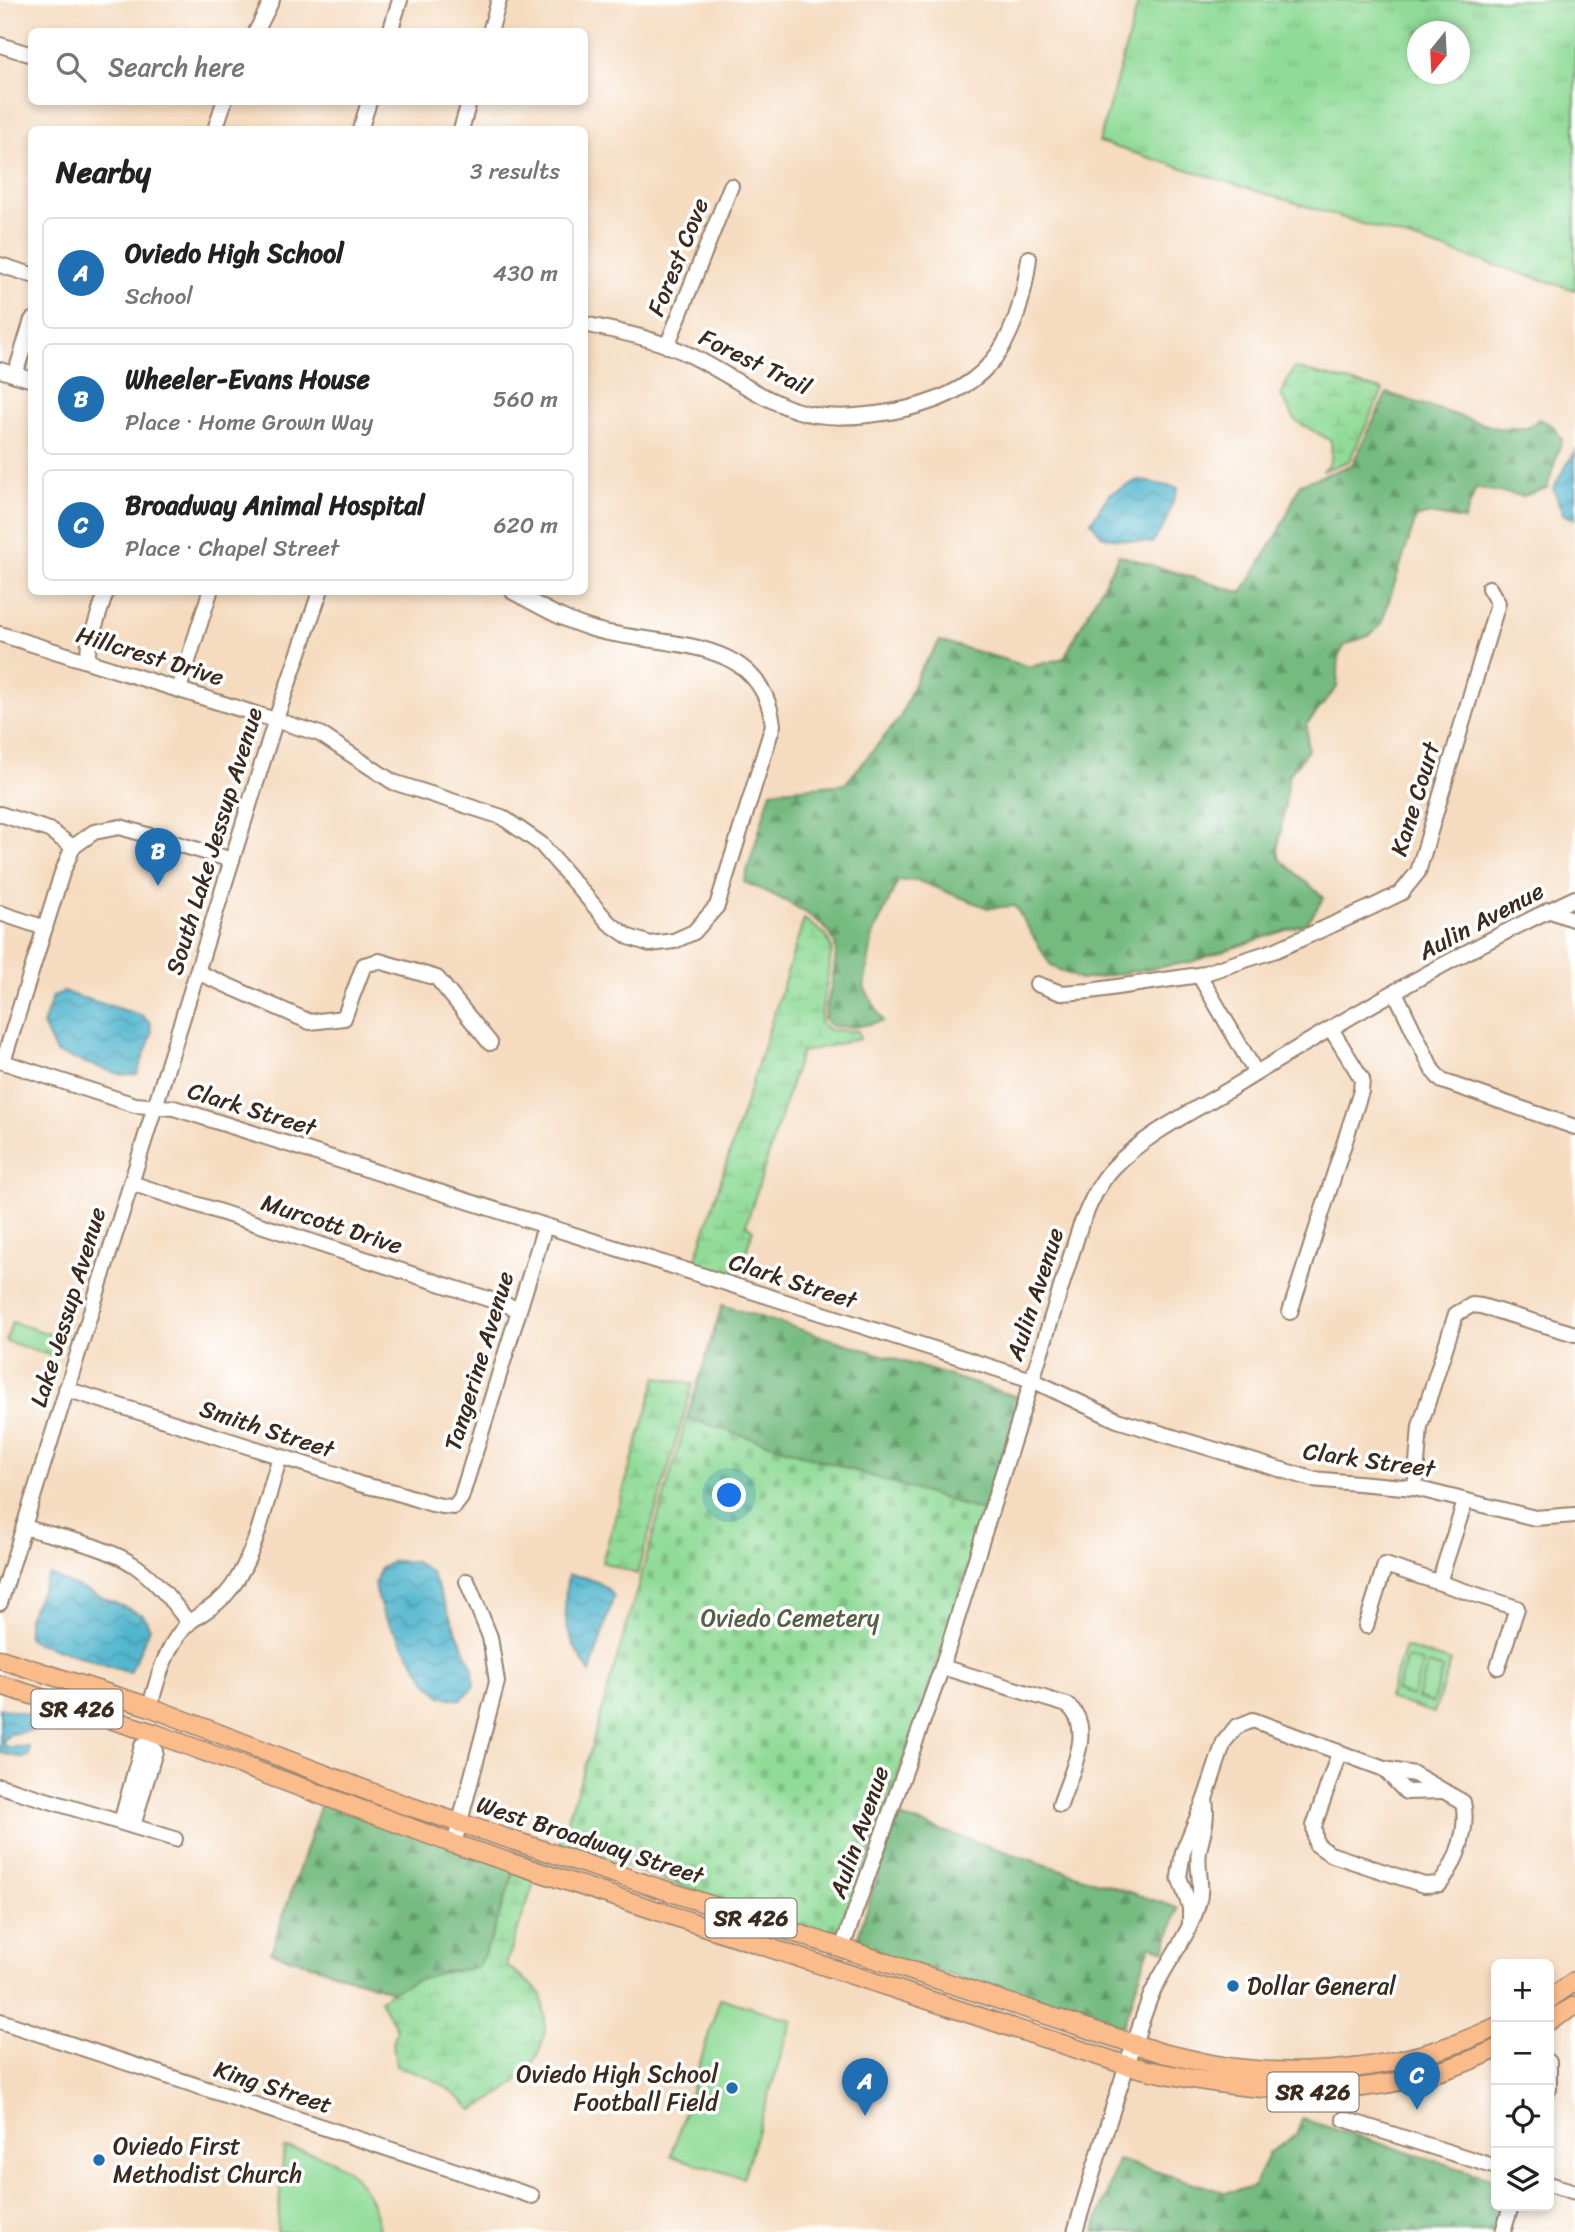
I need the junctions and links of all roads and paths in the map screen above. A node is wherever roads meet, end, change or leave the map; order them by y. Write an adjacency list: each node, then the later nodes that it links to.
1 (272, 0): 4 (street)
2 (400, 0): 5 (street)
3 (499, 0): 6 (street)
4 (258, 28)
5 (391, 28)
6 (491, 28)
7 (0, 45): 8 (street)
8 (28, 53)
9 (223, 105): 12 (street)
10 (368, 105): 13 (street)
11 (468, 105): 14 (street)
12 (216, 126)
13 (361, 126)
14 (462, 126)
15 (731, 186): 21 (street, Forest Cove)
16 (1029, 258): 21 (street, Forest Trail)
17 (0, 265): 18 (street)
18 (28, 274)
19 (588, 325): 21 (street, Forest Trail)
20 (28, 333): 23 (street)
21 (667, 346)
22 (0, 370): 23 (street)
23 (15, 375): 24 (street)
24 (28, 379)
25 (1489, 588): 43 (street, Kane Court)
26 (105, 595): 31 (street)
27 (209, 595): 32 (street)
28 (319, 595): 33 (street, South Lake Jessup Avenue)
29 (519, 595): 33 (street, Hillcrest Drive)
30 (0, 634): 31 (street, Hillcrest Drive)
31 (88, 661): 32 (street, Hillcrest Drive)
32 (179, 689): 33 (street, Hillcrest Drive)
33 (276, 719): 36 (street, South Lake Jessup Avenue)
34 (0, 814): 35 (street)
35 (74, 847): 36 (street); 41 (street)
36 (232, 860): 42 (street, South Lake Jessup Avenue)
37 (1575, 898): 38 (street, Aulin Avenue)
38 (1548, 910): 40 (street); 45 (street, Aulin Avenue)
39 (0, 913): 41 (street)
40 (1575, 920)
41 (45, 928): 48 (street)
42 (197, 972): 47 (street); 50 (street, South Lake Jessup Avenue)
43 (1199, 975): 44 (street, Kane Court); 49 (street)
44 (1037, 984)
45 (1395, 992): 46 (street, Aulin Avenue); 51 (street)
46 (1331, 1029): 49 (street, Aulin Avenue); 55 (street)
47 (490, 1042)
48 (2, 1062): 50 (street, Clark Street)
49 (1256, 1073): 57 (street, Aulin Avenue)
50 (155, 1105): 52 (street, Lake Jessup Avenue); 53 (street, Clark Street)
51 (1575, 1127)
52 (131, 1183): 54 (street, Murcott Drive); 58 (street, Lake Jessup Avenue)
53 (545, 1226): 54 (street, Tangerine Avenue); 57 (street, Clark Street)
54 (519, 1309): 62 (street, Tangerine Avenue)
55 (1290, 1312)
56 (1575, 1334): 60 (street)
57 (1032, 1380): 60 (street, Clark Street); 71 (street, Aulin Avenue)
58 (66, 1389): 59 (street, Smith Street); 64 (street, Lake Jessup Avenue)
59 (280, 1457): 62 (street, Smith Street); 68 (street)
60 (1415, 1488): 61 (street, Clark Street)
61 (1465, 1502): 63 (street, Clark Street); 66 (street)
62 (454, 1507)
63 (1575, 1515)
64 (24, 1527): 67 (street, Lake Jessup Avenue); 68 (street)
65 (467, 1581): 80 (street)
66 (1439, 1582): 69 (street); 72 (street)
67 (0, 1604)
68 (189, 1623): 74 (street)
69 (1366, 1626)
70 (0, 1659): 74 (main road, West Broadway Street / SR 426)
71 (942, 1667): 79 (street); 89 (street, Aulin Avenue)
72 (1498, 1667)
73 (0, 1685): 75 (main road, West Broadway Street / SR 426)
74 (150, 1707): 80 (main road, West Broadway Street / SR 426)
75 (152, 1738): 81 (street); 83 (main road, West Broadway Street / SR 426)
76 (1339, 1753): 76 (street); 78 (street)
77 (4, 1784): 81 (street)
78 (1205, 1799): 84 (street); 85 (street)
79 (1060, 1805)
80 (460, 1823): 83 (street); 89 (main road, West Broadway Street / SR 426)
81 (127, 1824): 82 (street)
82 (175, 1839)
83 (454, 1844): 90 (main road, West Broadway Street / SR 426)
84 (1198, 1866): 85 (street); 86 (street)
85 (1179, 1867): 87 (street)
86 (1201, 1895): 87 (street); 88 (street)
87 (1184, 1896): 88 (street)
88 (1190, 1923): 99 (street)
89 (842, 1948): 90 (main road); 91 (main road, West Broadway Street / SR 426)
90 (799, 1955): 93 (main road, West Broadway Street / SR 426)
91 (928, 1976): 93 (main road); 99 (main road, West Broadway Street / SR 426)
92 (1575, 1981): 94 (main road)
93 (881, 1982): 101 (main road, West Broadway Street / SR 426)
94 (1554, 1996)
95 (1575, 2006): 96 (main road)
96 (1554, 2018)
97 (0, 2021): 106 (street, King Street)
98 (1491, 2029): 99 (main road, West Broadway Street / SR 426)
99 (1133, 2044): 101 (street)
100 (1491, 2051): 101 (main road, West Broadway Street / SR 426)
101 (1126, 2065): 108 (street)
102 (1344, 2119): 103 (street)
103 (1491, 2166)
104 (1554, 2186): 105 (street)
105 (1575, 2192)
106 (532, 2196)
107 (1509, 2211): 109 (street)
108 (1075, 2232)
109 (1503, 2232)

